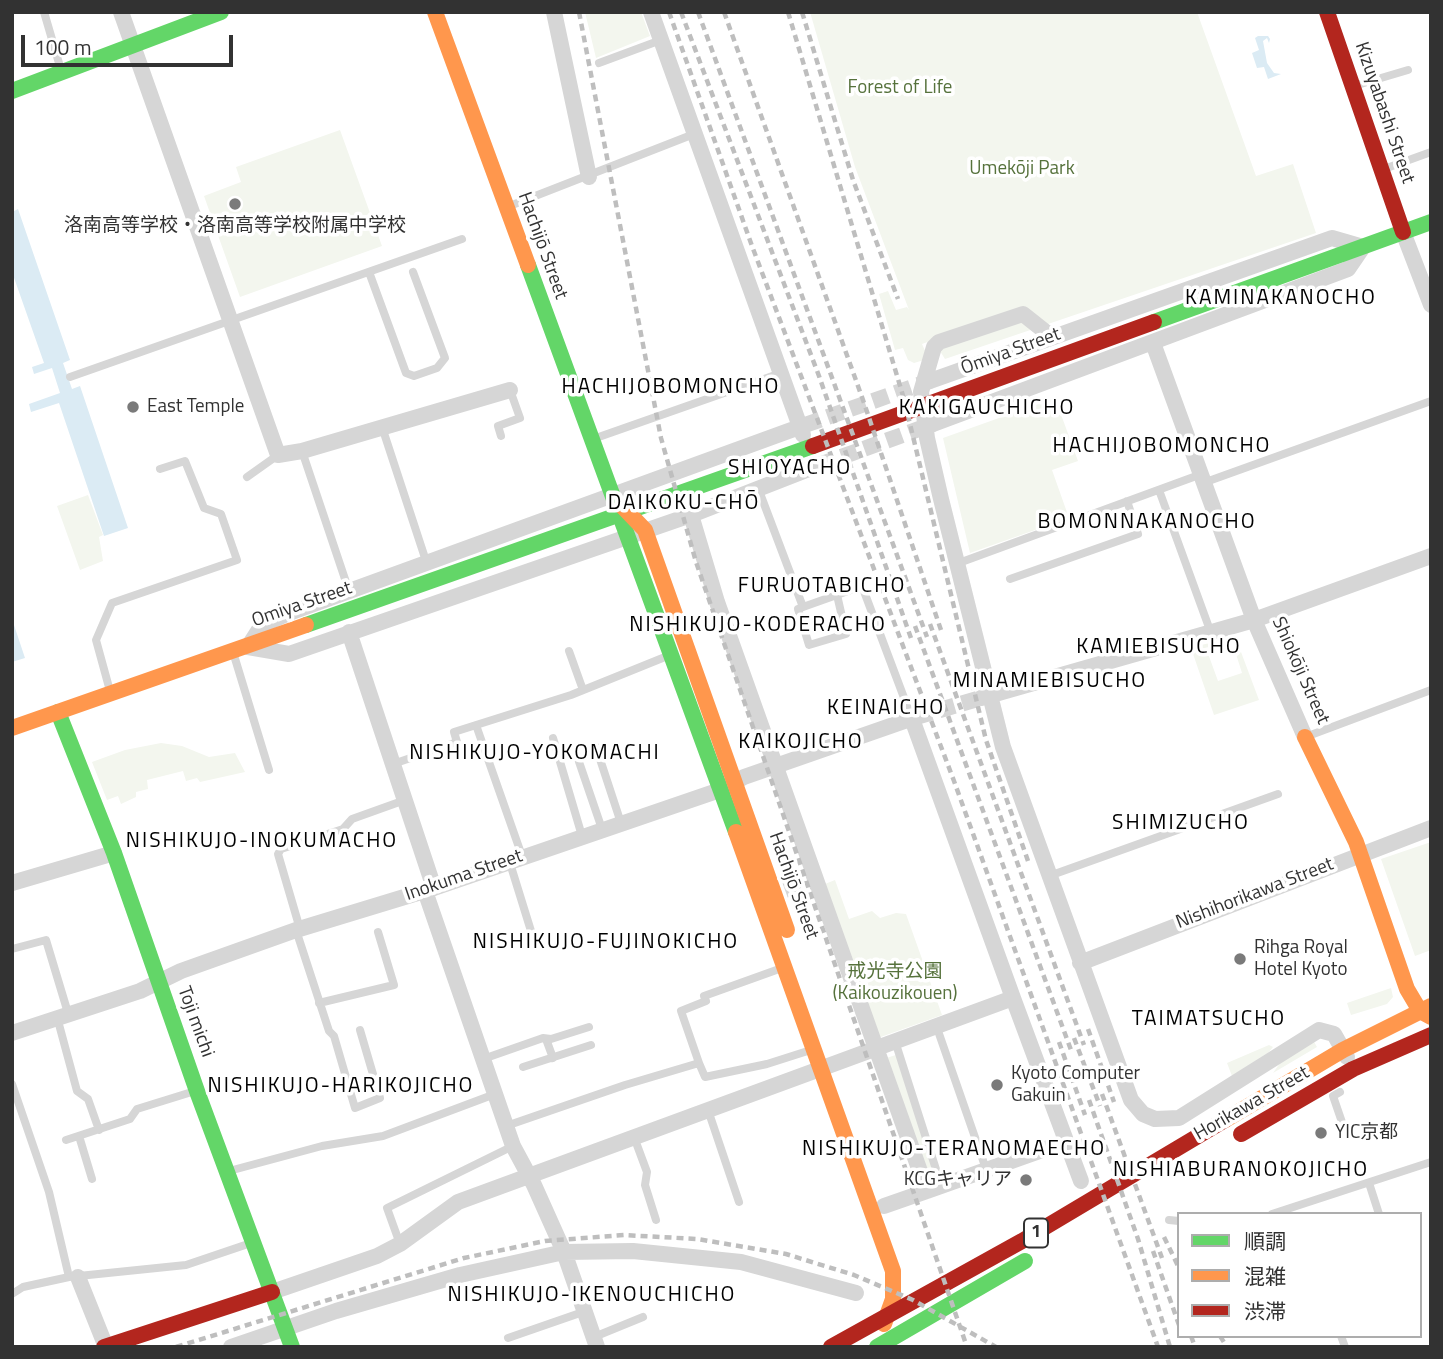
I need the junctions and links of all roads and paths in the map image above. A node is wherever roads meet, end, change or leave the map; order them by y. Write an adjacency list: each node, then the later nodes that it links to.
1 (44, 12): 12 (lane)
2 (121, 12): 9 (street)
3 (221, 12): 9 (main road)
4 (435, 12): 19 (main road, Hachijō Street)
5 (554, 12): 18 (street)
6 (651, 12): 8 (street)
7 (1327, 12): 13 (main road, Kizuyabashi Street)
8 (661, 40): 10 (lane); 15 (street)
9 (133, 47): 12 (main road); 28 (street)
10 (599, 63)
11 (1408, 70): 13 (lane)
12 (62, 73): 14 (main road)
13 (1353, 86): 17 (main road, Kizuyabashi Street)
14 (12, 91)
15 (694, 134): 18 (lane); 31 (street)
16 (1431, 152): 17 (lane)
17 (1382, 170): 21 (main road, Kizuyabashi Street)
18 (589, 177): 19 (lane)
19 (506, 207): 40 (main road, Hachijō Street)
20 (1431, 222): 21 (main road, Ōmiya Street)
21 (1403, 232): 23 (main road, Ōmiya Street); 26 (street, Kizuyabashi Street)
22 (462, 239): 24 (lane)
23 (1363, 247): 27 (street); 30 (street); 51 (main road, Ōmiya Street)
24 (411, 265): 25 (lane); 25 (lane)
25 (369, 272): 28 (lane)
26 (1431, 305)
27 (1134, 307): 29 (street); 30 (street, Shiokōji Street)
28 (231, 320): 32 (lane); 42 (street)
29 (1052, 337): 33 (street); 55 (street)
30 (1150, 344): 36 (street); 45 (street, Shiokōji Street)
31 (781, 373): 37 (street); 40 (lane)
32 (70, 377)
33 (930, 381)
34 (510, 390): 38 (street); 39 (lane)
35 (1431, 401): 45 (lane)
36 (933, 424)
37 (803, 426): 46 (street); 48 (street)
38 (382, 427): 41 (street); 56 (lane)
39 (501, 436)
40 (591, 440): 48 (main road, Hachijō Street)
41 (302, 451): 42 (street); 58 (lane)
42 (278, 455): 44 (lane)
43 (160, 468): 69 (lane)
44 (247, 477)
45 (1201, 479): 47 (lane); 61 (street, Shiokōji Street)
46 (758, 488): 50 (street); 60 (lane)
47 (1159, 490): 49 (lane); 63 (lane)
48 (611, 494): 52 (main road, Hachijō Street); 53 (main road, Hachijō Street); 56 (street)
49 (1127, 500): 55 (lane); 57 (lane)
50 (691, 515): 52 (street); 80 (street)
51 (605, 521): 64 (main road, Omiya Street)
52 (645, 530): 53 (street); 82 (main road, Hachijō Street)
53 (627, 536): 62 (street); 66 (main road, Hachijō Street)
54 (1431, 556): 61 (street)
55 (956, 564): 70 (street)
56 (427, 565): 58 (street)
57 (1010, 579)
58 (349, 591): 64 (street)
59 (837, 595): 60 (lane); 60 (lane); 72 (lane)
60 (803, 607)
61 (1254, 620): 63 (street); 75 (street, Shiokōji Street)
62 (349, 632): 64 (street); 79 (street)
63 (1211, 633): 70 (street)
64 (240, 649): 69 (main road, Omiya Street); 81 (lane)
65 (569, 651): 67 (lane)
66 (670, 655): 67 (lane); 82 (main road, Hachijō Street)
67 (583, 690): 73 (lane)
68 (1431, 690): 75 (lane)
69 (111, 694): 71 (main road, Omiya Street)
70 (985, 697): 92 (street)
71 (58, 712): 74 (main road, Omiya Street); 89 (main road, Toji michi)
72 (914, 718): 80 (street, Inokuma Street); 102 (street)
73 (476, 725): 79 (lane); 91 (lane)
74 (12, 728)
75 (1305, 737): 90 (main road, Shiokōji Street)
76 (552, 738): 88 (lane)
77 (596, 747): 85 (lane)
78 (576, 752): 87 (lane)
79 (393, 764): 84 (street)
80 (778, 766): 82 (street, Inokuma Street); 115 (street)
81 (269, 770)
82 (727, 786): 85 (street, Inokuma Street); 100 (main road, Hachijō Street); 121 (main road, Hachijō Street)
83 (1278, 794): 92 (lane)
84 (405, 800): 94 (street); 95 (lane)
85 (621, 823): 87 (street, Inokuma Street)
86 (1431, 828): 90 (street, Nishihorikawa Street)
87 (602, 829): 88 (street, Inokuma Street)
88 (582, 836): 91 (street, Inokuma Street)
89 (114, 853): 93 (street); 101 (main road, Toji michi)
90 (1360, 853): 99 (street, Nishihorikawa Street); 104 (main road, Shiokōji Street)
91 (515, 858): 94 (street, Inokuma Street); 96 (lane)
92 (1049, 876): 99 (street)
93 (12, 883)
94 (430, 890): 95 (street, Inokuma Street); 119 (street)
95 (298, 929): 101 (street, Inokuma Street); 103 (lane)
96 (531, 931)
97 (378, 932): 103 (lane)
98 (12, 949): 105 (lane)
99 (1080, 962): 117 (street)
100 (785, 967): 116 (main road, Hachijō Street); 120 (lane)
101 (158, 981): 105 (street, Inokuma Street); 125 (main road, Toji michi)
102 (1013, 998): 106 (street); 134 (street)
103 (319, 1003): 108 (lane)
104 (1429, 1011): 113 (main road); 117 (main road, Horikawa Street / 1)
105 (62, 1015): 109 (street, Inokuma Street); 130 (lane)
106 (936, 1025): 112 (street); 138 (lane)
107 (589, 1027): 111 (lane)
108 (360, 1030)
109 (12, 1033)
110 (1431, 1035): 113 (main road, Horikawa Street)
111 (546, 1039): 118 (lane); 119 (lane)
112 (895, 1041): 115 (street); 144 (lane)
113 (1413, 1043): 123 (main road, Horikawa Street)
114 (591, 1045): 118 (lane)
115 (876, 1047): 121 (street); 144 (street)
116 (814, 1049): 120 (lane); 121 (main road, Hachijō Street)
117 (1343, 1050): 123 (street); 160 (main road, Horikawa Street / 1)
118 (553, 1058): 122 (lane)
119 (483, 1059): 126 (street)
120 (699, 1063): 128 (lane)
121 (827, 1065): 127 (street); 146 (main road, Hachijō Street); 163 (main road, Hachijō Street)
122 (523, 1068)
123 (1354, 1078): 129 (lane); 136 (main road, Horikawa Street)
124 (12, 1084): 156 (lane)
125 (197, 1091): 130 (lane); 139 (main road, Toji michi)
126 (495, 1094): 128 (street); 139 (lane)
127 (708, 1110): 132 (street); 145 (lane)
128 (506, 1126): 135 (street)
129 (1344, 1128)
130 (99, 1130): 131 (lane)
131 (79, 1136): 133 (lane); 141 (lane)
132 (634, 1137): 140 (street); 149 (lane)
133 (66, 1140)
134 (1065, 1142): 138 (street); 142 (street)
135 (513, 1146): 140 (street); 153 (lane)
136 (1221, 1146)
137 (1431, 1162): 143 (lane)
138 (986, 1170): 144 (street)
139 (226, 1171): 152 (main road, Toji michi)
140 (528, 1177): 153 (street); 155 (street)
141 (92, 1179)
142 (1081, 1181)
143 (1369, 1183): 147 (lane); 148 (lane)
144 (934, 1188): 146 (street)
145 (740, 1202)
146 (884, 1206): 160 (main road, Hachijō Street)
147 (1278, 1212)
148 (1378, 1212)
149 (656, 1220)
150 (1169, 1220): 151 (lane)
151 (1177, 1222)
152 (252, 1242): 156 (lane); 157 (main road, Toji michi)
153 (400, 1244): 157 (street)
154 (1044, 1250): 166 (main road, 1)
155 (564, 1252): 158 (street); 161 (street); 164 (street)
156 (73, 1277): 159 (lane); 169 (street)
157 (272, 1292): 164 (main road, Toji michi); 169 (main road)
158 (856, 1293)
159 (12, 1294)
160 (906, 1306): 163 (main road, Horikawa Street / 1); 166 (main road, Hachijō Street)
161 (583, 1312): 165 (lane); 167 (street)
162 (643, 1317): 167 (lane)
163 (886, 1318): 168 (main road, Hachijō Street); 172 (main road, 1)
164 (285, 1329): 170 (street); 171 (main road, Toji michi)
165 (508, 1338)
166 (902, 1340): 168 (main road, 1)
167 (595, 1342)
168 (879, 1346)
169 (105, 1347)
170 (231, 1347)
171 (292, 1347)
172 (831, 1347)

